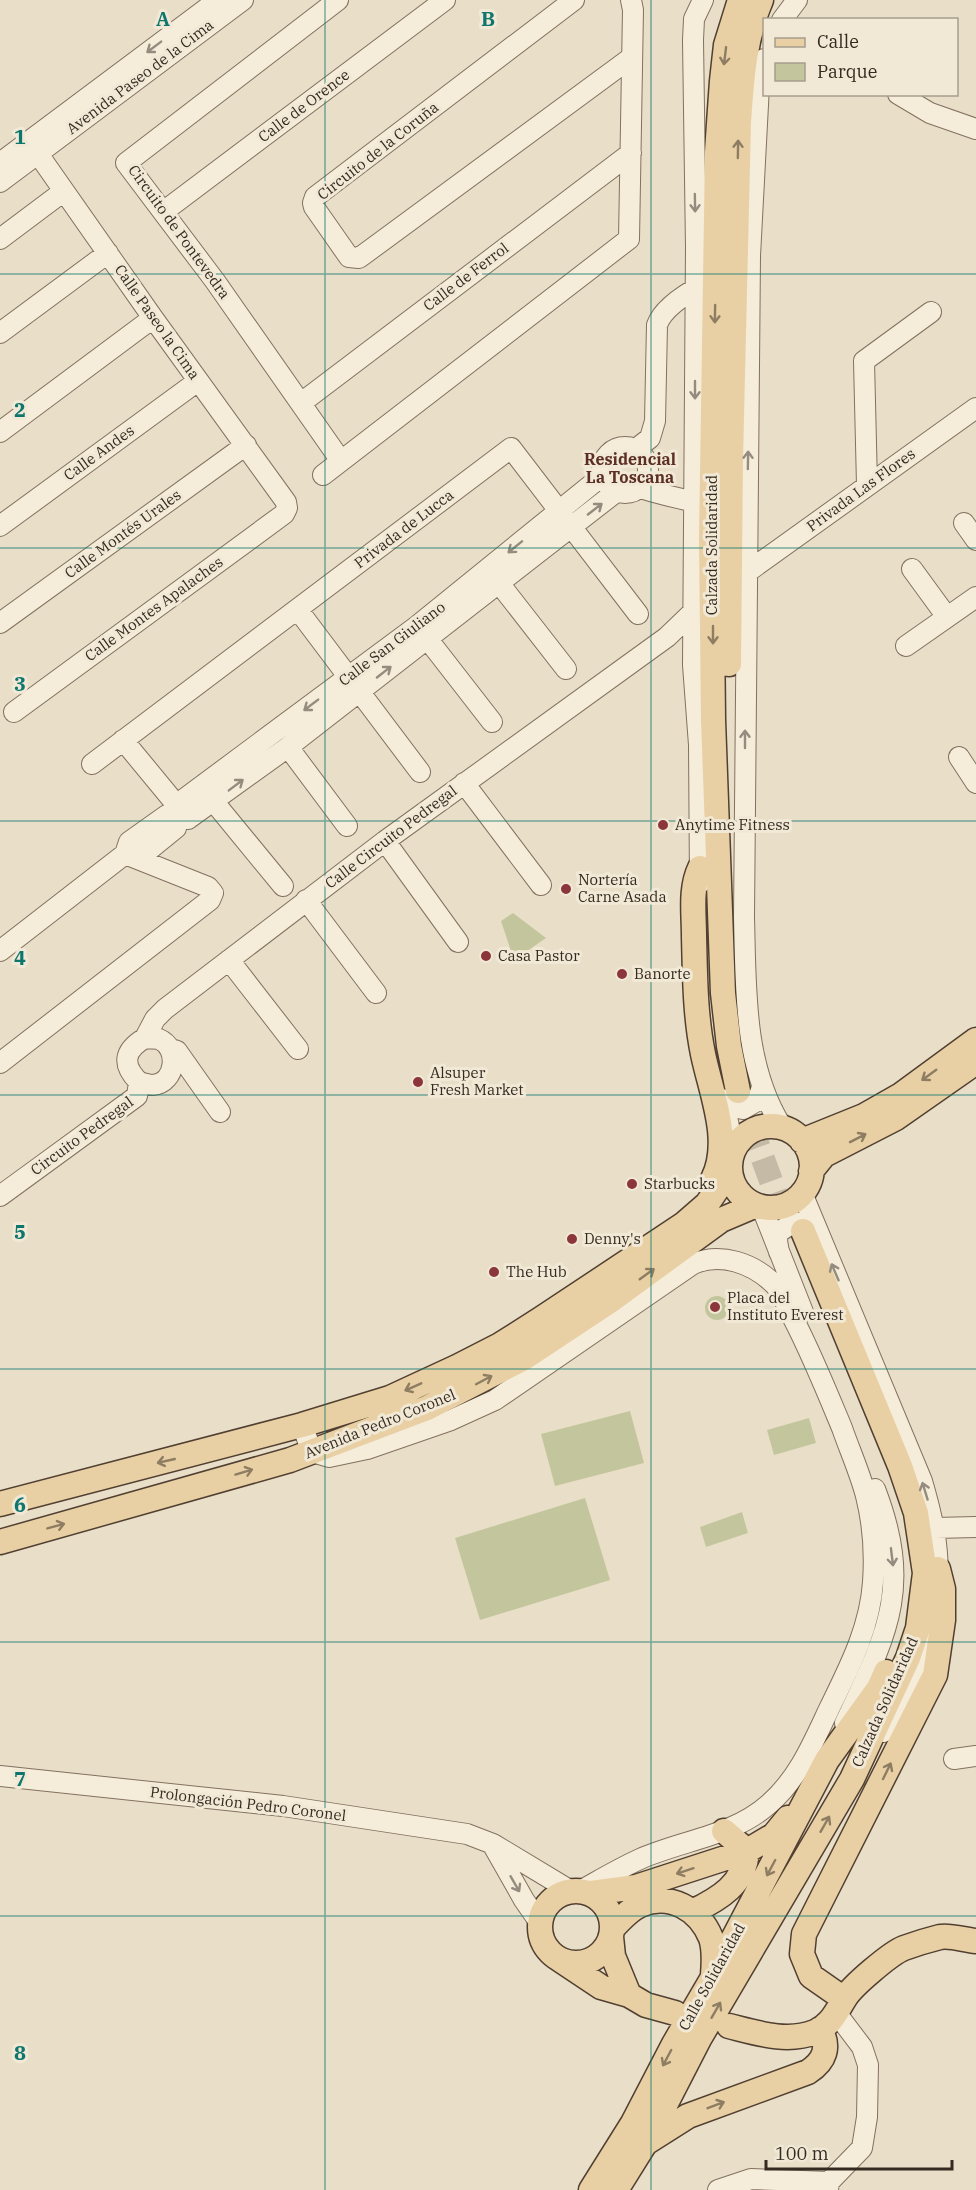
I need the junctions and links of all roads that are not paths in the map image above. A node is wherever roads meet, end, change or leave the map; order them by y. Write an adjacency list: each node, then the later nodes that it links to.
1 (218, 0): 14 (street, Avenida Paseo de la Cima, one-way to 14)
2 (243, 0): 14 (street, Avenida Paseo de la Cima)
3 (338, 0): 20 (street, Circuito de Pontevedra)
4 (445, 0): 20 (street, Calle de Orence)
5 (574, 0): 10 (street, Circuito de la Coruña)
6 (631, 0): 10 (street)
7 (703, 0): 21 (street, one-way to 21)
8 (740, 0): 23 (main road, Calzada Solidaridad, one-way to 23)
9 (761, 0): 19 (main road, Calzada Solidaridad, one-way to 9)
10 (632, 57): 15 (street)
11 (763, 68): 25 (street, Calzada Solidaridad)
12 (901, 96): 13 (street)
13 (976, 129)
14 (33, 148): 16 (street, Avenida Paseo de la Cima); 17 (street); 18 (street, Calle Paseo la Cima)
15 (632, 153): 31 (street, Calle de Ferrol); 36 (street)
16 (0, 163)
17 (0, 182)
18 (64, 191): 22 (street); 24 (street, Calle Paseo la Cima)
19 (738, 205): 25 (main road); 37 (main road, Calzada Solidaridad)
20 (163, 212): 31 (street, Circuito de Pontevedra)
21 (696, 232): 23 (main road); 26 (street)
22 (0, 239)
23 (716, 249): 26 (main road, Calzada Solidaridad)
24 (108, 253): 28 (street, Calle Paseo la Cima); 29 (street)
25 (750, 256): 51 (street, Calzada Solidaridad, one-way to 25)
26 (706, 284): 35 (street); 44 (main road, Calzada Solidaridad, one-way to 44)
27 (931, 312): 40 (street)
28 (153, 318): 30 (street, Calle Paseo la Cima); 33 (street)
29 (0, 333)
30 (198, 381): 34 (street, Calle Paseo la Cima); 47 (street, Calle Andes)
31 (301, 403): 36 (street, Circuito de Pontevedra)
32 (976, 408): 40 (street, Privada Las Flores)
33 (0, 432)
34 (246, 445): 43 (street, Calle Paseo la Cima); 59 (street, Calle Montés Urales)
35 (636, 449): 39 (street); 41 (street)
36 (341, 460): 38 (street)
37 (731, 460): 51 (main road); 97 (main road, Calzada Solidaridad)
38 (323, 475)
39 (602, 476): 42 (street); 45 (street, Calle San Giuliano)
40 (867, 485): 51 (street, Privada Las Flores)
41 (641, 488): 42 (street); 44 (street)
42 (616, 492): 48 (street, Calle San Giuliano, one-way to 42)
43 (286, 502): 66 (street, Calle Montes Apalaches)
44 (703, 506): 50 (main road, Calzada Solidaridad)
45 (560, 510): 48 (street); 53 (street, Calle San Giuliano, one-way to 53); 55 (street, Privada de Lucca)
46 (964, 523): 49 (street)
47 (0, 526)
48 (573, 526): 53 (street, Calle San Giuliano); 57 (street)
49 (976, 540)
50 (703, 544): 56 (street, Calzada Solidaridad); 67 (main road, Calzada Solidaridad, one-way to 67)
51 (746, 563): 97 (street, Calzada Solidaridad, one-way to 51)
52 (912, 569): 58 (street)
53 (494, 576): 60 (street, Calle San Giuliano); 64 (street)
54 (976, 597): 58 (street)
55 (298, 610): 65 (street); 69 (street, Privada de Lucca)
56 (694, 610): 62 (street); 63 (street, Calzada Solidaridad)
57 (638, 614)
58 (947, 617): 61 (street)
59 (0, 623)
60 (422, 632): 65 (street, Calle San Giuliano); 68 (street)
61 (906, 646)
62 (651, 649): 63 (street); 75 (street, Calle Circuito Pedregal)
63 (693, 665): 71 (street, Calzada Solidaridad)
64 (566, 669)
65 (354, 684): 70 (street, Calle San Giuliano); 74 (street); 78 (street, Calle San Giuliano, one-way to 78)
66 (14, 712)
67 (713, 720): 71 (main road); 97 (main road, Calzada Solidaridad)
68 (492, 723)
69 (123, 740): 73 (street, Privada de Lucca); 78 (street)
70 (288, 747): 77 (street, Calle San Giuliano, one-way to 70); 79 (street)
71 (699, 757): 82 (street, Calzada Solidaridad)
72 (959, 757): 76 (street)
73 (92, 764)
74 (420, 772)
75 (464, 783): 80 (street, Calle Circuito Pedregal); 83 (street)
76 (976, 783)
77 (214, 802): 78 (street, Calle San Giuliano); 84 (street)
78 (180, 814): 81 (street)
79 (347, 826)
80 (385, 841): 85 (street, Calle Circuito Pedregal); 86 (street)
81 (125, 854): 87 (street); 95 (street)
82 (700, 868): 97 (street, Calzada Solidaridad); 106 (main road)
83 (541, 885)
84 (283, 886)
85 (306, 900): 88 (street, Calle Circuito Pedregal); 89 (street)
86 (458, 942)
87 (0, 951)
88 (229, 960): 90 (street, Calle Circuito Pedregal); 92 (street)
89 (376, 993)
90 (145, 1038): 93 (street); 96 (street, Circuito Pedregal)
91 (976, 1040): 100 (main road, one-way to 100)
92 (298, 1049)
93 (171, 1050): 96 (street); 98 (street)
94 (976, 1062): 102 (main road, one-way to 94)
95 (0, 1063)
96 (139, 1082): 103 (street, Circuito Pedregal)
97 (743, 1091): 99 (street, Calzada Solidaridad); 101 (street, Calzada Solidaridad)
98 (220, 1112)
99 (782, 1127): 100 (main road); 101 (main road)
100 (802, 1141): 102 (main road)
101 (732, 1156): 104 (main road); 106 (main road, Avenida Pedro Coronel)
102 (807, 1182): 104 (main road); 105 (street, Calzada Solidaridad)
103 (0, 1196)
104 (758, 1207): 105 (street, Calzada Solidaridad); 108 (main road, Avenida Pedro Coronel, one-way to 104)
105 (799, 1241): 112 (street, Calzada Solidaridad, one-way to 105); 118 (main road, Calzada Solidaridad, one-way to 118); 120 (main road, Calzada Solidaridad)
106 (590, 1287): 107 (main road, Avenida Pedro Coronel)
107 (561, 1305): 108 (street); 109 (main road, Avenida Pedro Coronel, one-way to 109)
108 (524, 1358): 110 (main road, Avenida Pedro Coronel, one-way to 108)
109 (302, 1425): 110 (street); 111 (main road, Avenida Pedro Coronel, one-way to 111)
110 (312, 1452): 114 (main road, Avenida Pedro Coronel, one-way to 110); 122 (street)
111 (0, 1504)
112 (935, 1527): 113 (street); 115 (street, Calzada Solidaridad)
113 (976, 1527)
114 (0, 1542)
115 (938, 1569): 120 (street, Calzada Solidaridad); 133 (main road, one-way to 115)
116 (976, 1756): 117 (street)
117 (954, 1759)
118 (827, 1760): 121 (main road, Calle Solidaridad)
119 (0, 1776): 123 (street, Prolongación Pedro Coronel)
120 (852, 1779): 136 (main road, Calle Solidaridad, one-way to 120)
121 (816, 1783): 124 (main road); 131 (main road, Calle Solidaridad, one-way to 131)
122 (724, 1831): 124 (main road); 125 (street)
123 (493, 1845): 125 (street, Prolongación Pedro Coronel); 127 (street, one-way to 127)
124 (747, 1851): 125 (main road, one-way to 125); 126 (main road)
125 (581, 1892): 127 (main road); 128 (main road)
126 (692, 1911): 128 (main road); 131 (main road)
127 (540, 1923): 130 (main road)
128 (611, 1933): 130 (main road); 132 (main road)
129 (976, 1941): 133 (main road)
130 (558, 1958): 132 (main road)
131 (712, 1979): 139 (main road, Calle Solidaridad, one-way to 139)
132 (629, 1995): 134 (main road)
133 (828, 2001): 135 (main road); 136 (main road, one-way to 133); 138 (street)
134 (675, 2013)
135 (729, 2026)
136 (646, 2142): 140 (main road, Calle Solidaridad)
137 (750, 2184): 138 (street); 141 (street)
138 (828, 2186)
139 (591, 2190)
140 (616, 2190)
141 (718, 2190)

